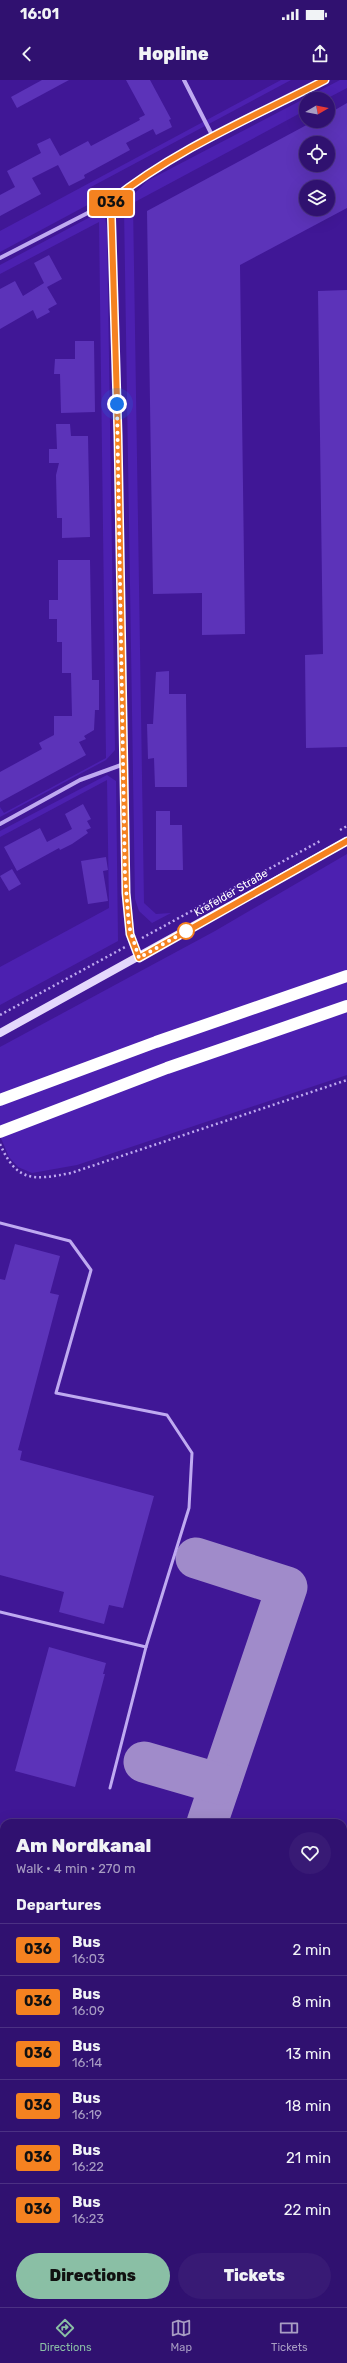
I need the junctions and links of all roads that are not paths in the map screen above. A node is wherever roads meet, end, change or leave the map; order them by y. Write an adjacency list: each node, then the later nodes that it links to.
1 (184, 80): 3 (street)
2 (325, 80): 3 (street)
3 (213, 137): 4 (street)
4 (111, 201): 5 (street); 6 (street)
5 (0, 258)
6 (124, 764): 7 (street); 9 (street)
7 (0, 824)
8 (347, 841): 9 (street, Krefelder Straße)
9 (139, 958): 12 (street, Krefelder Straße)
10 (347, 976): 13 (highway)
11 (347, 1006): 14 (highway)
12 (0, 1033)
13 (0, 1100)
14 (6, 1129)
15 (0, 1223): 17 (lane)
16 (0, 1612): 17 (lane)
17 (146, 1647): 18 (lane)
18 (110, 1788)

